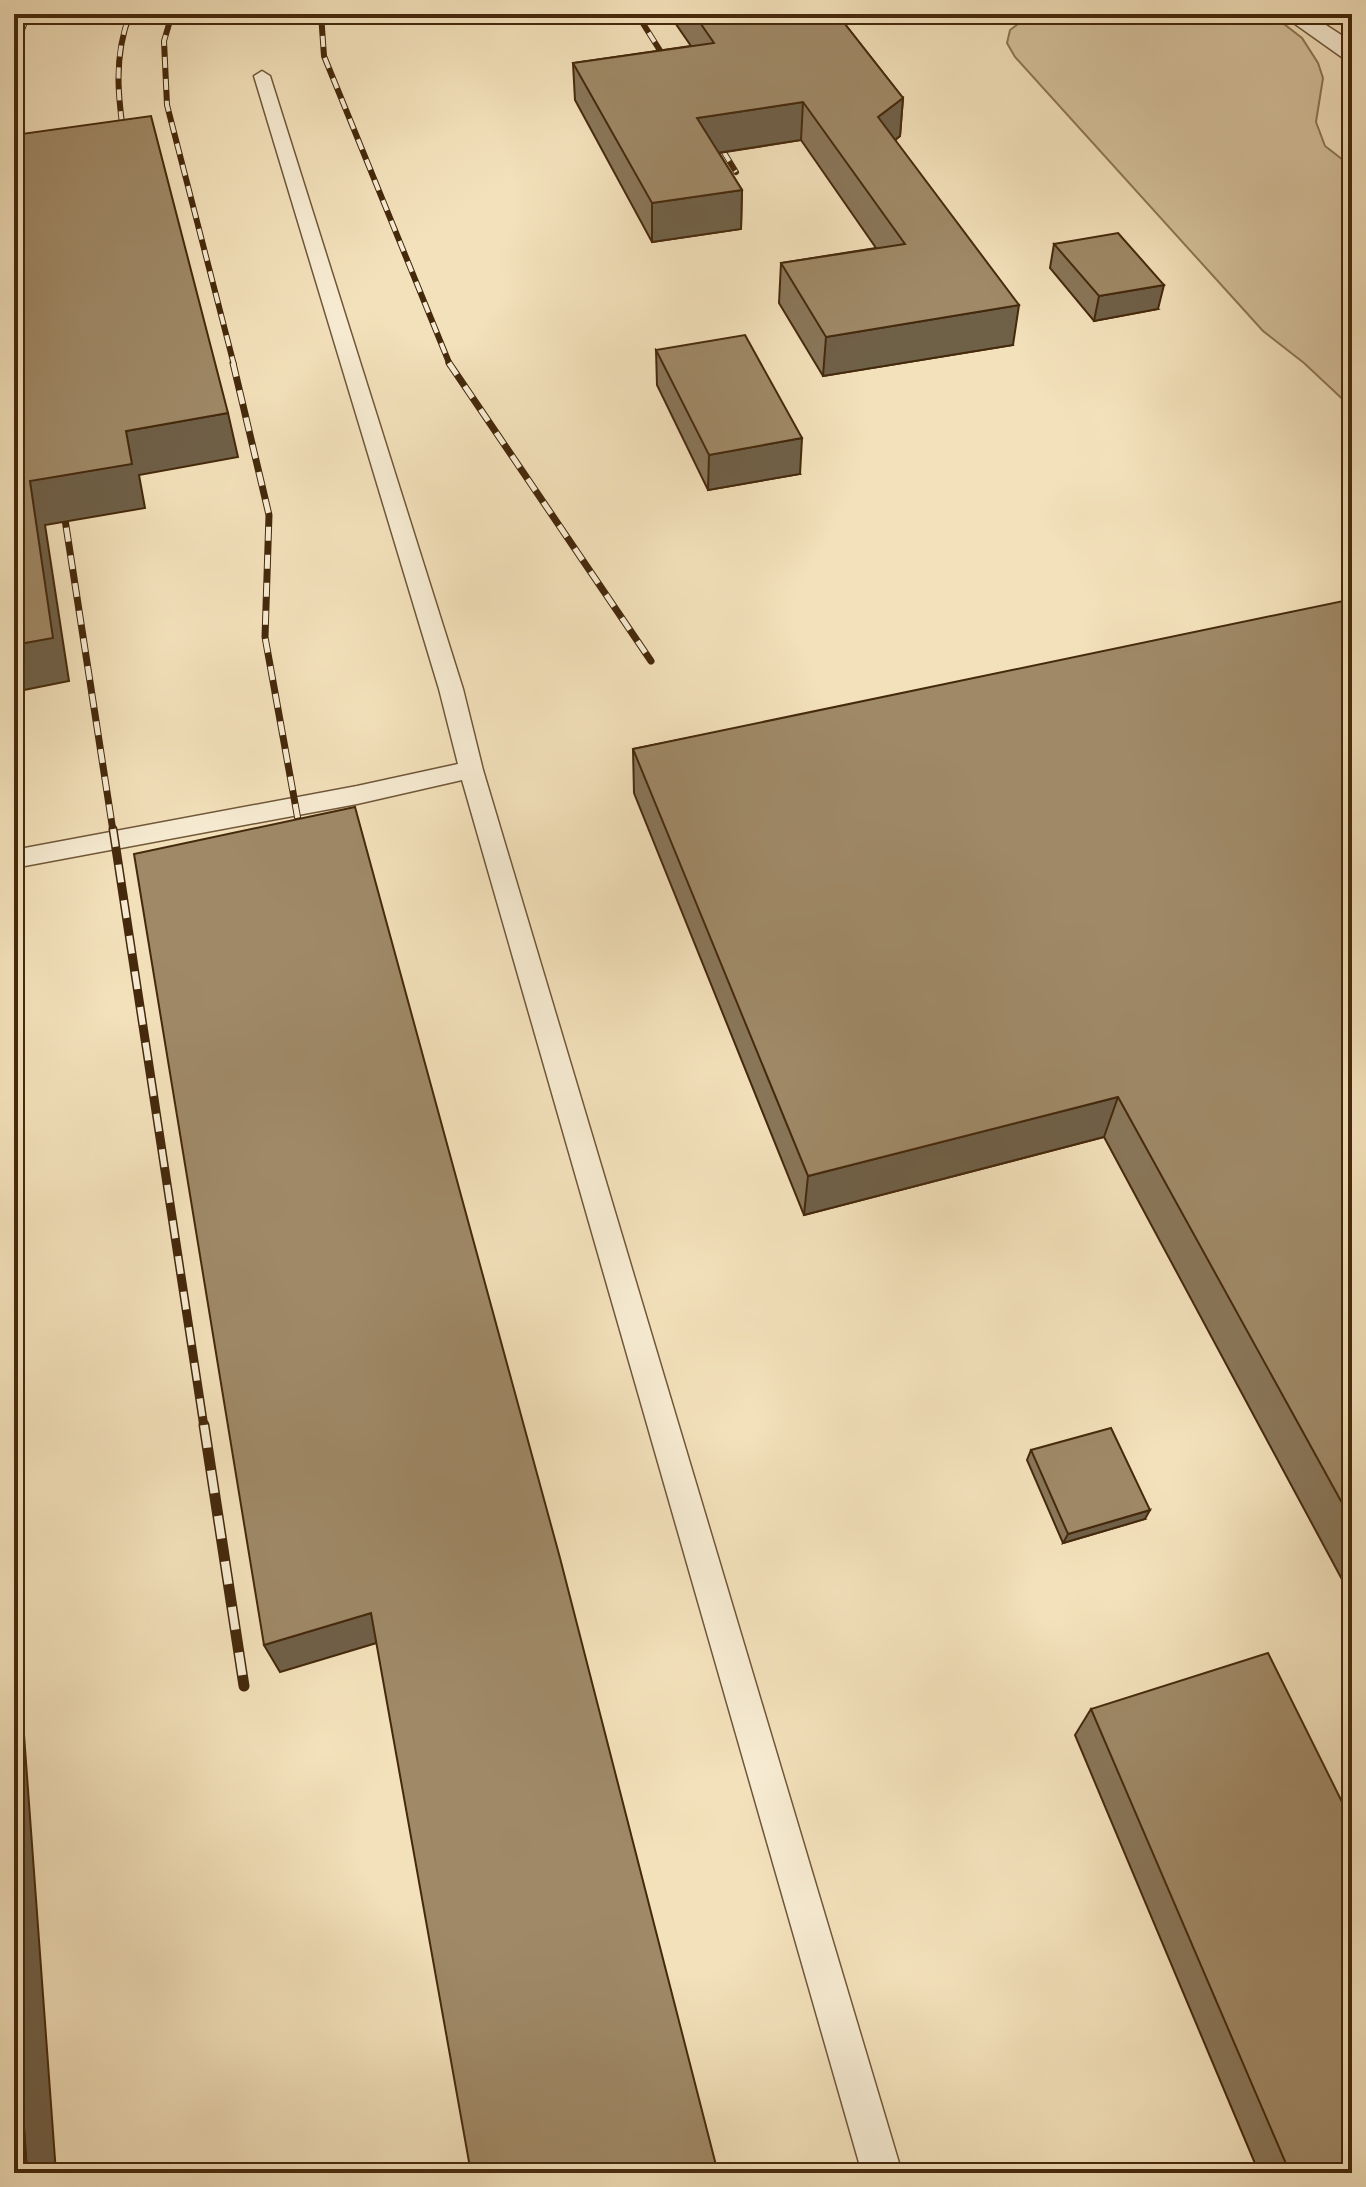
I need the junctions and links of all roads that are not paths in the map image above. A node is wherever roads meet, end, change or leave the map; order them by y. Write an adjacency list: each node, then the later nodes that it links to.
1 (1293, 14): 2 (street)
2 (1352, 53)
3 (262, 76): 4 (lane)
4 (471, 770): 5 (lane); 6 (lane)
5 (14, 859)
6 (882, 2173)

